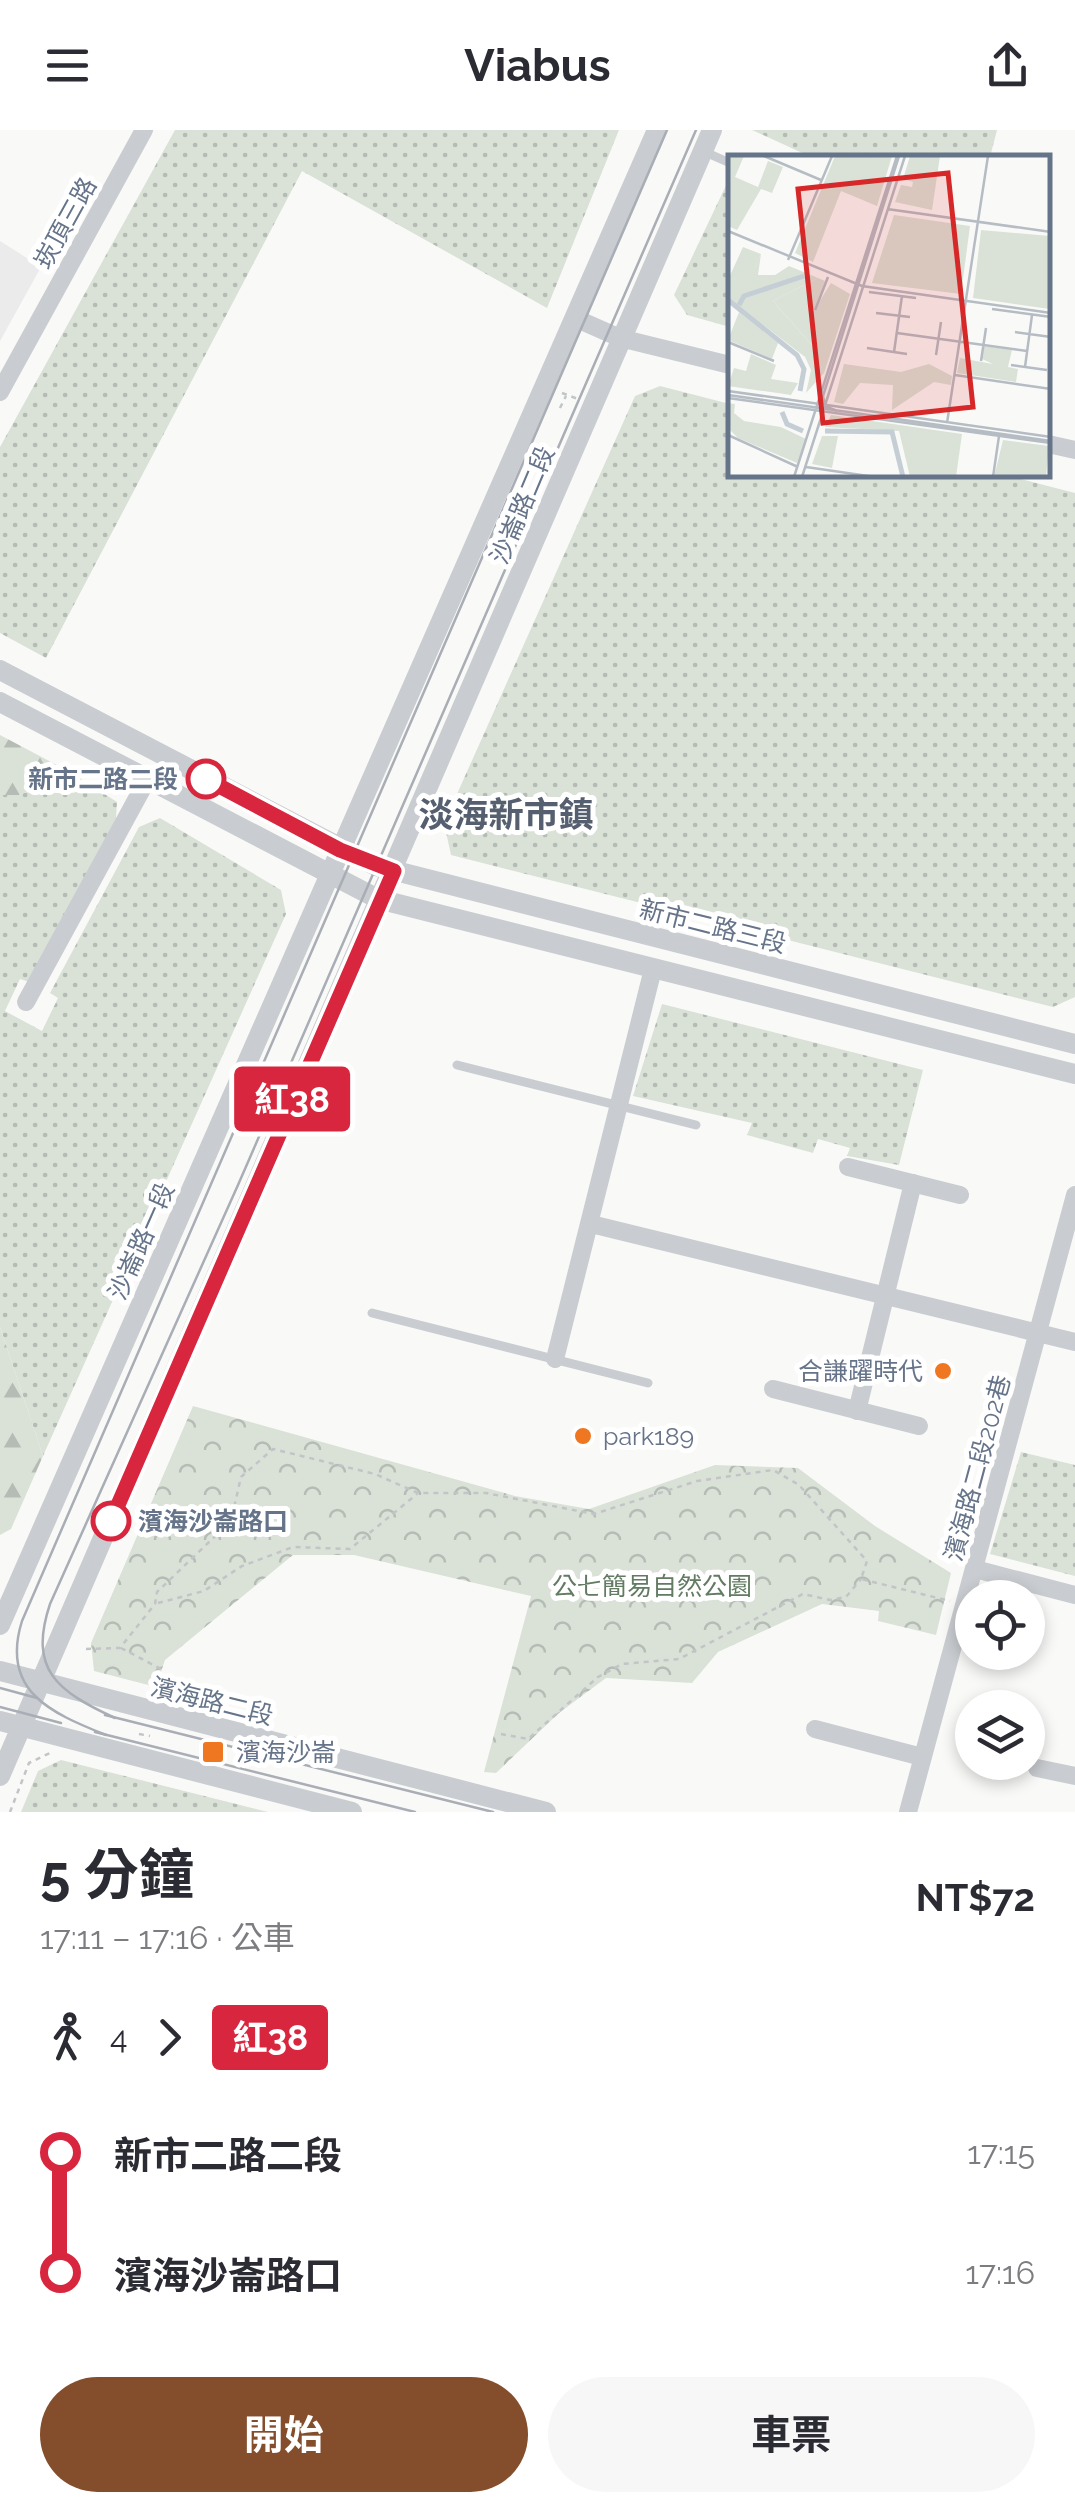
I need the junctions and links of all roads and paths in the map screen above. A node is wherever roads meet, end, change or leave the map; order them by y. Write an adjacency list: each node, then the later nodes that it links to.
1 (144, 130): 10 (street, 崁頂三路)
2 (658, 130): 6 (street, 沙崙路二段)
3 (712, 130): 4 (street, 沙崙路二段)
4 (702, 152): 5 (lane); 7 (street, 沙崙路二段)
5 (728, 161)
6 (577, 319): 7 (street); 9 (street, 沙崙路二段)
7 (620, 338): 8 (street); 11 (street, 沙崙路二段)
8 (728, 365)
9 (557, 390): 11 (path); 12 (path); 18 (street, 沙崙路二段)
10 (0, 392)
11 (591, 404): 19 (street, 沙崙路二段)
12 (560, 408)
13 (1050, 444): 14 (street)
14 (1075, 450)
15 (0, 670): 18 (street)
16 (0, 702): 17 (street)
17 (147, 780): 20 (street); 23 (street)
18 (340, 850): 19 (street, 新市二路三段); 20 (street, 沙崙路二段)
19 (394, 871): 21 (street, 沙崙路二段); 24 (street, 新市二路三段)
20 (327, 876): 21 (street); 49 (street, 沙崙路一段)
21 (378, 899): 22 (street); 54 (street)
22 (652, 969): 26 (street); 27 (street)
23 (26, 1002)
24 (1075, 1044)
25 (458, 1065): 27 (lane)
26 (1075, 1074)
27 (620, 1105): 28 (lane); 33 (street)
28 (696, 1124)
29 (848, 1167): 30 (street)
30 (913, 1183): 31 (street); 34 (street)
31 (960, 1195)
32 (1075, 1195): 36 (street, 濱海路二段202巷)
33 (590, 1224): 34 (street); 38 (street)
34 (885, 1297): 36 (street); 41 (street)
35 (372, 1313): 38 (lane)
36 (1040, 1332): 37 (street); 44 (street, 濱海路二段202巷)
37 (1075, 1342)
38 (556, 1360): 39 (lane)
39 (648, 1383)
40 (772, 1389): 41 (street)
41 (857, 1411): 42 (street)
42 (918, 1426)
43 (418, 1493): 45 (path); 48 (path); 48 (path)
44 (975, 1569): 46 (street); 62 (street, 濱海路二段202巷)
45 (862, 1579): 47 (path); 59 (path)
46 (1075, 1595)
47 (955, 1602)
48 (155, 1604): 51 (path)
49 (0, 1625)
50 (86, 1648): 51 (path)
51 (120, 1648): 52 (path)
52 (161, 1669)
53 (0, 1671): 54 (street, 濱海路二段)
54 (41, 1682): 56 (street); 68 (street, 濱海路二段)
55 (0, 1722): 56 (street)
56 (22, 1727): 64 (street); 67 (street)
57 (815, 1728): 62 (street)
58 (139, 1734): 60 (path)
59 (501, 1734)
60 (150, 1736)
61 (53, 1752): 66 (path)
62 (922, 1756): 69 (street, 濱海路二段202巷)
63 (1045, 1770): 65 (street)
64 (0, 1776)
65 (1075, 1776)
66 (10, 1812)
67 (352, 1812)
68 (546, 1812)
69 (908, 1812)

